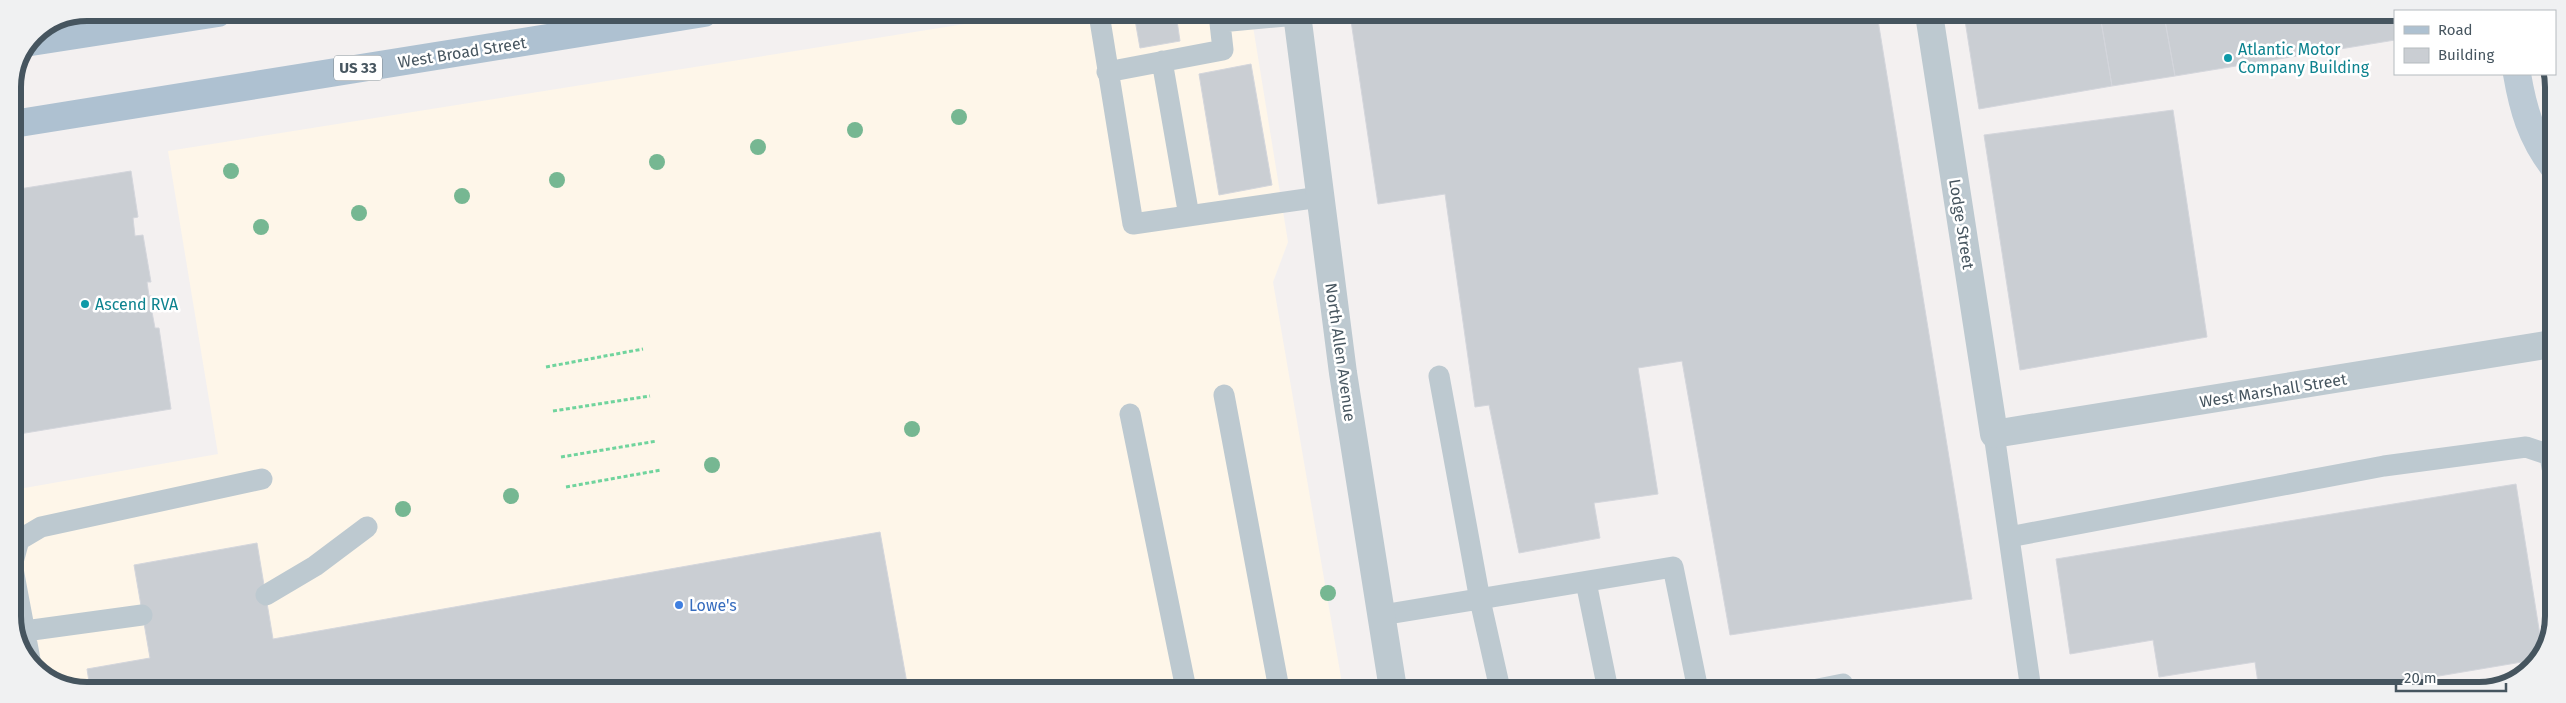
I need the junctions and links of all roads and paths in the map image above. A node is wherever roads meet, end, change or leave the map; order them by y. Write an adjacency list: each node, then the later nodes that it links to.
1 (166, 21): 7 (main road)
2 (654, 21): 11 (main road, West Broad Street / US 33)
3 (1100, 21): 9 (lane)
4 (1220, 21): 8 (lane)
5 (1298, 21): 13 (street, North Allen Avenue)
6 (1930, 21): 23 (street, Lodge Street)
7 (42, 40)
8 (1162, 62): 9 (lane); 14 (lane)
9 (1107, 72): 14 (lane)
10 (2517, 75): 12 (street)
11 (21, 123)
12 (2545, 153)
13 (1320, 197): 14 (lane); 38 (street, North Allen Avenue)
14 (1189, 216)
15 (2545, 345): 23 (street, West Marshall Street)
16 (643, 349): 17 (path)
17 (546, 367)
18 (1439, 376): 35 (lane)
19 (1224, 395): 42 (lane)
20 (650, 396): 21 (path)
21 (554, 411)
22 (1130, 414): 41 (lane)
23 (1994, 434): 31 (lane)
24 (657, 441): 26 (path)
25 (2545, 453): 31 (lane)
26 (561, 457)
27 (661, 470): 29 (path)
28 (262, 479): 32 (lane)
29 (566, 487)
30 (367, 527): 34 (lane)
31 (2009, 537): 47 (lane)
32 (21, 539)
33 (1586, 582): 35 (lane); 45 (lane); 46 (lane)
34 (266, 594)
35 (1480, 600): 38 (lane); 44 (lane)
36 (21, 610): 39 (lane)
37 (142, 615): 39 (lane)
38 (1382, 615): 43 (street, North Allen Avenue)
39 (25, 631): 40 (lane)
40 (27, 643)
41 (1185, 682)
42 (1278, 682)
43 (1392, 682)
44 (1498, 682)
45 (1606, 682)
46 (1696, 682)
47 (2030, 682)

